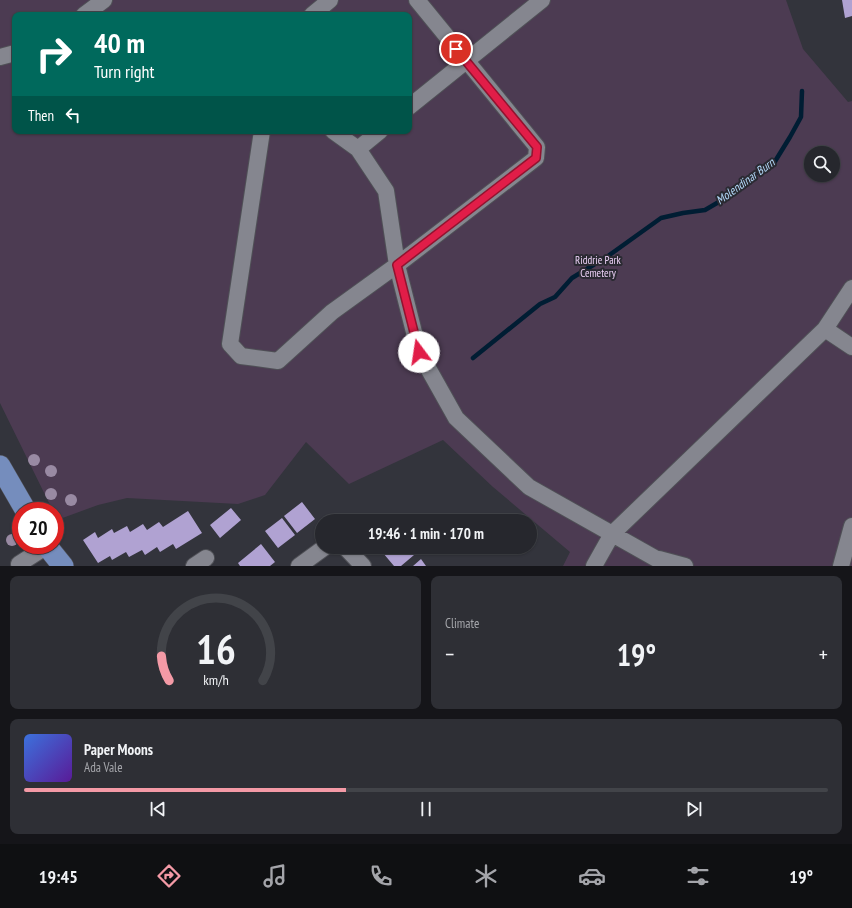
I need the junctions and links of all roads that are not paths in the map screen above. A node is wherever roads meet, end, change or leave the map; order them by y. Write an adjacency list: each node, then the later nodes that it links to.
1 (104, 0): 5 (street)
2 (330, 0): 6 (street)
3 (417, 0): 9 (street)
4 (542, 0): 9 (street)
5 (88, 12)
6 (316, 12)
7 (12, 53): 8 (street)
8 (0, 57)
9 (466, 61): 10 (street); 15 (street)
10 (412, 105)
11 (262, 134): 15 (street)
12 (337, 134): 14 (street)
13 (376, 134): 14 (street)
14 (358, 148): 15 (street)
15 (397, 265): 22 (street)
16 (852, 288): 17 (street)
17 (825, 328): 18 (street); 22 (street)
18 (852, 347)
19 (0, 466): 20 (main road)
20 (21, 502)
21 (852, 526): 35 (street)
22 (612, 534): 27 (street); 32 (street)
23 (35, 554): 28 (street)
24 (53, 554): 29 (main road)
25 (315, 554): 30 (street)
26 (351, 554): 31 (street)
27 (653, 557): 33 (street); 34 (street)
28 (20, 566)
29 (63, 566)
30 (299, 566)
31 (363, 566)
32 (594, 566)
33 (668, 566)
34 (685, 566)
35 (841, 566)

